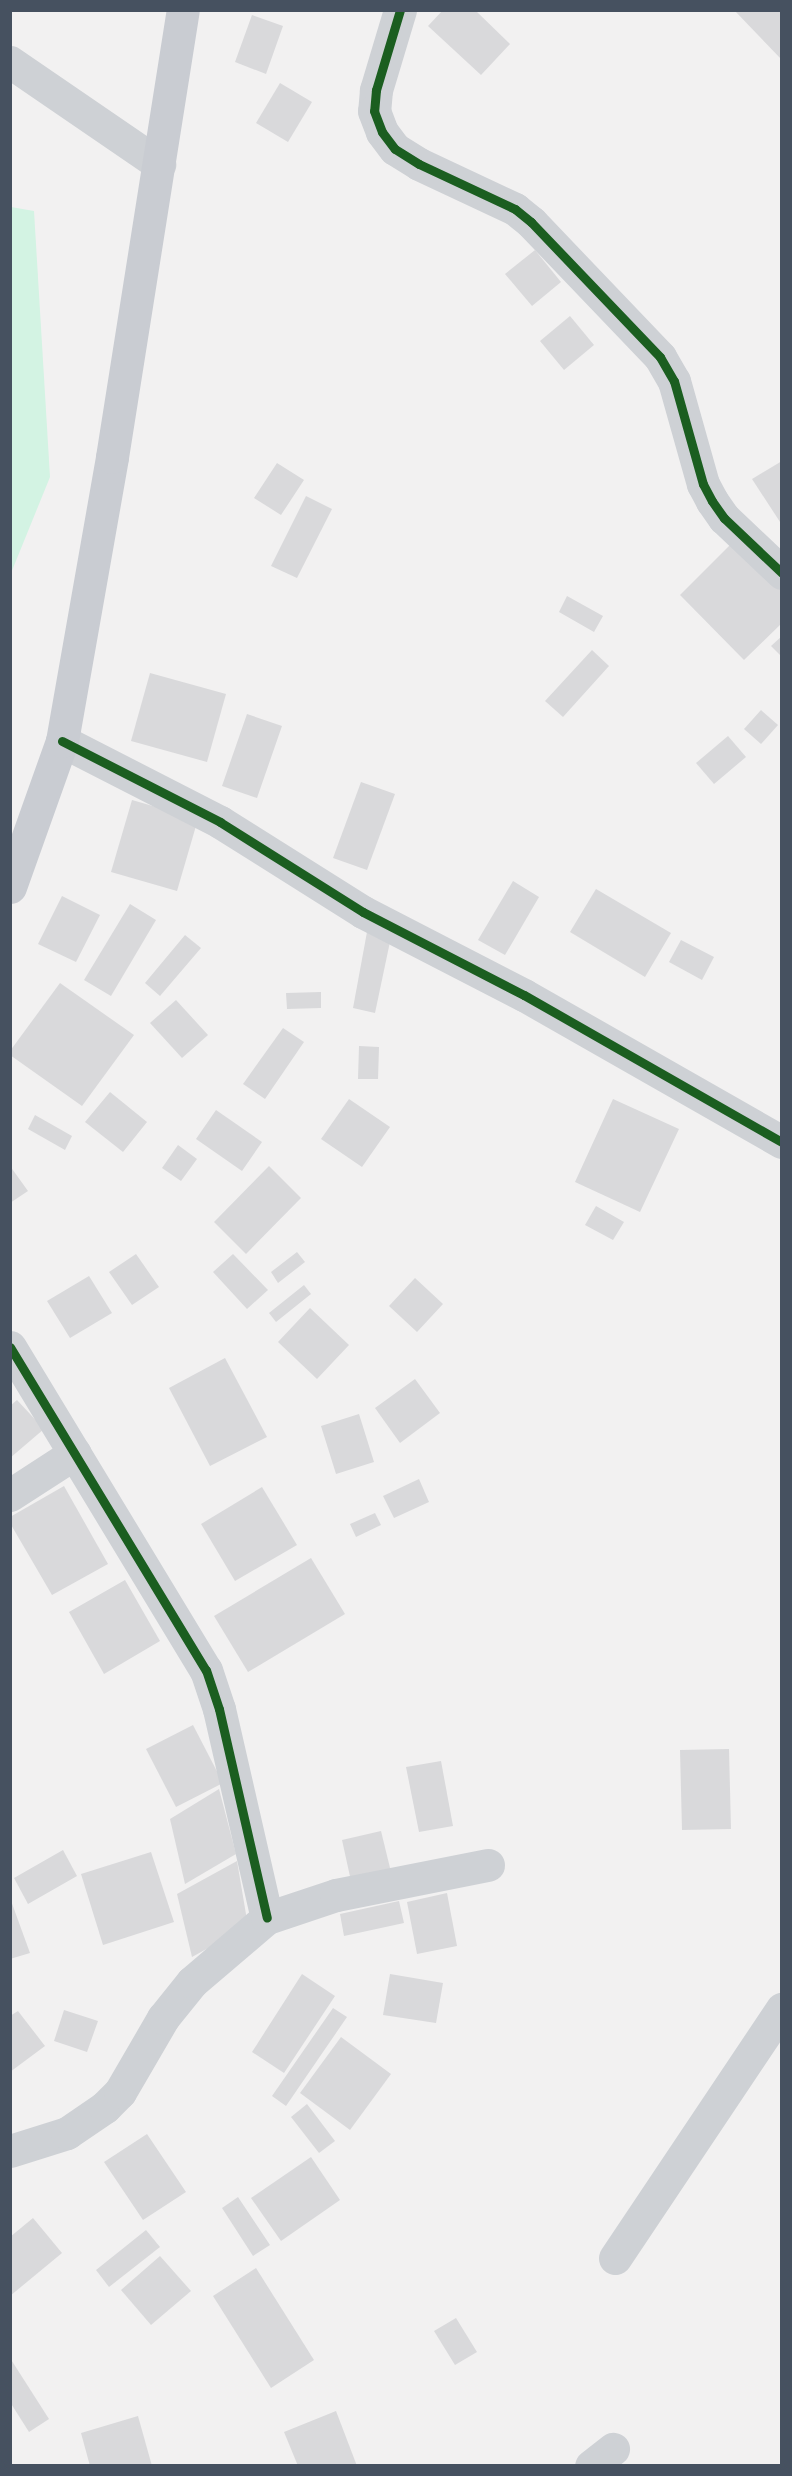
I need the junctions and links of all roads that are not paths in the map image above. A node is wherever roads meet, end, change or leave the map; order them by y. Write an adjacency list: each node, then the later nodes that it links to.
1 (183, 10): 4 (main road)
2 (400, 10): 5 (street)
3 (10, 62): 4 (street)
4 (159, 164): 6 (main road)
5 (782, 573)
6 (62, 741): 7 (main road); 8 (street)
7 (10, 887)
8 (782, 1142)
9 (10, 1347): 10 (street)
10 (75, 1453): 11 (street); 13 (street)
11 (10, 1495)
12 (488, 1865): 13 (street)
13 (267, 1918): 15 (street)
14 (780, 2015): 16 (street)
15 (10, 2151)
16 (615, 2258)

